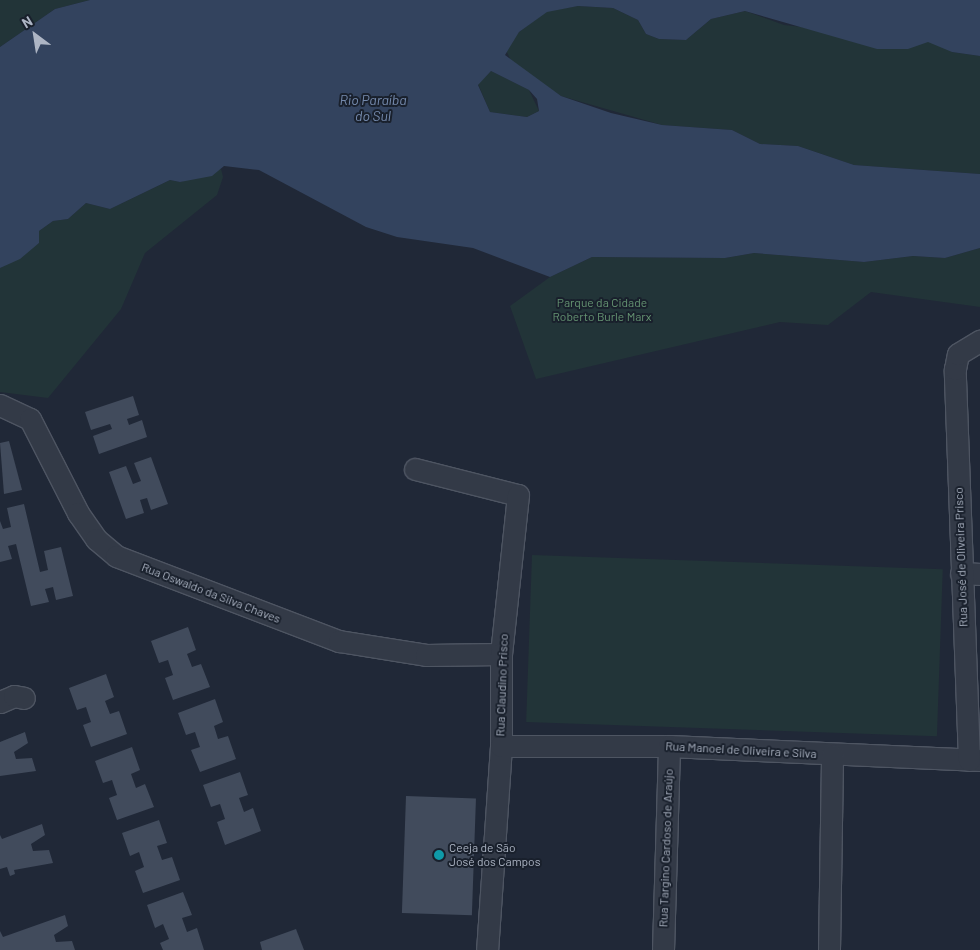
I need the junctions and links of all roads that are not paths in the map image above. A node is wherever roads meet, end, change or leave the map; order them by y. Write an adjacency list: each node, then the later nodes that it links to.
1 (980, 341): 4 (street, Rua José de Oliveira Prisco)
2 (0, 405): 5 (street, Rua Oswaldo da Silva Chaves)
3 (415, 469): 5 (street, Rua Claudino Prisco)
4 (971, 573): 11 (street, Rua José de Oliveira Prisco)
5 (501, 654): 8 (street, Rua Claudino Prisco)
6 (24, 698): 7 (street)
7 (0, 702)
8 (501, 746): 9 (street, Rua Manoel de Oliveira e Silva); 12 (street, Rua Claudino Prisco)
9 (668, 746): 10 (street, Rua Manoel de Oliveira e Silva); 13 (street, Rua Targino Cardoso de Araújo)
10 (832, 755): 11 (street, Rua Manoel de Oliveira e Silva); 14 (street)
11 (974, 760)
12 (487, 950)
13 (663, 950)
14 (829, 950)

